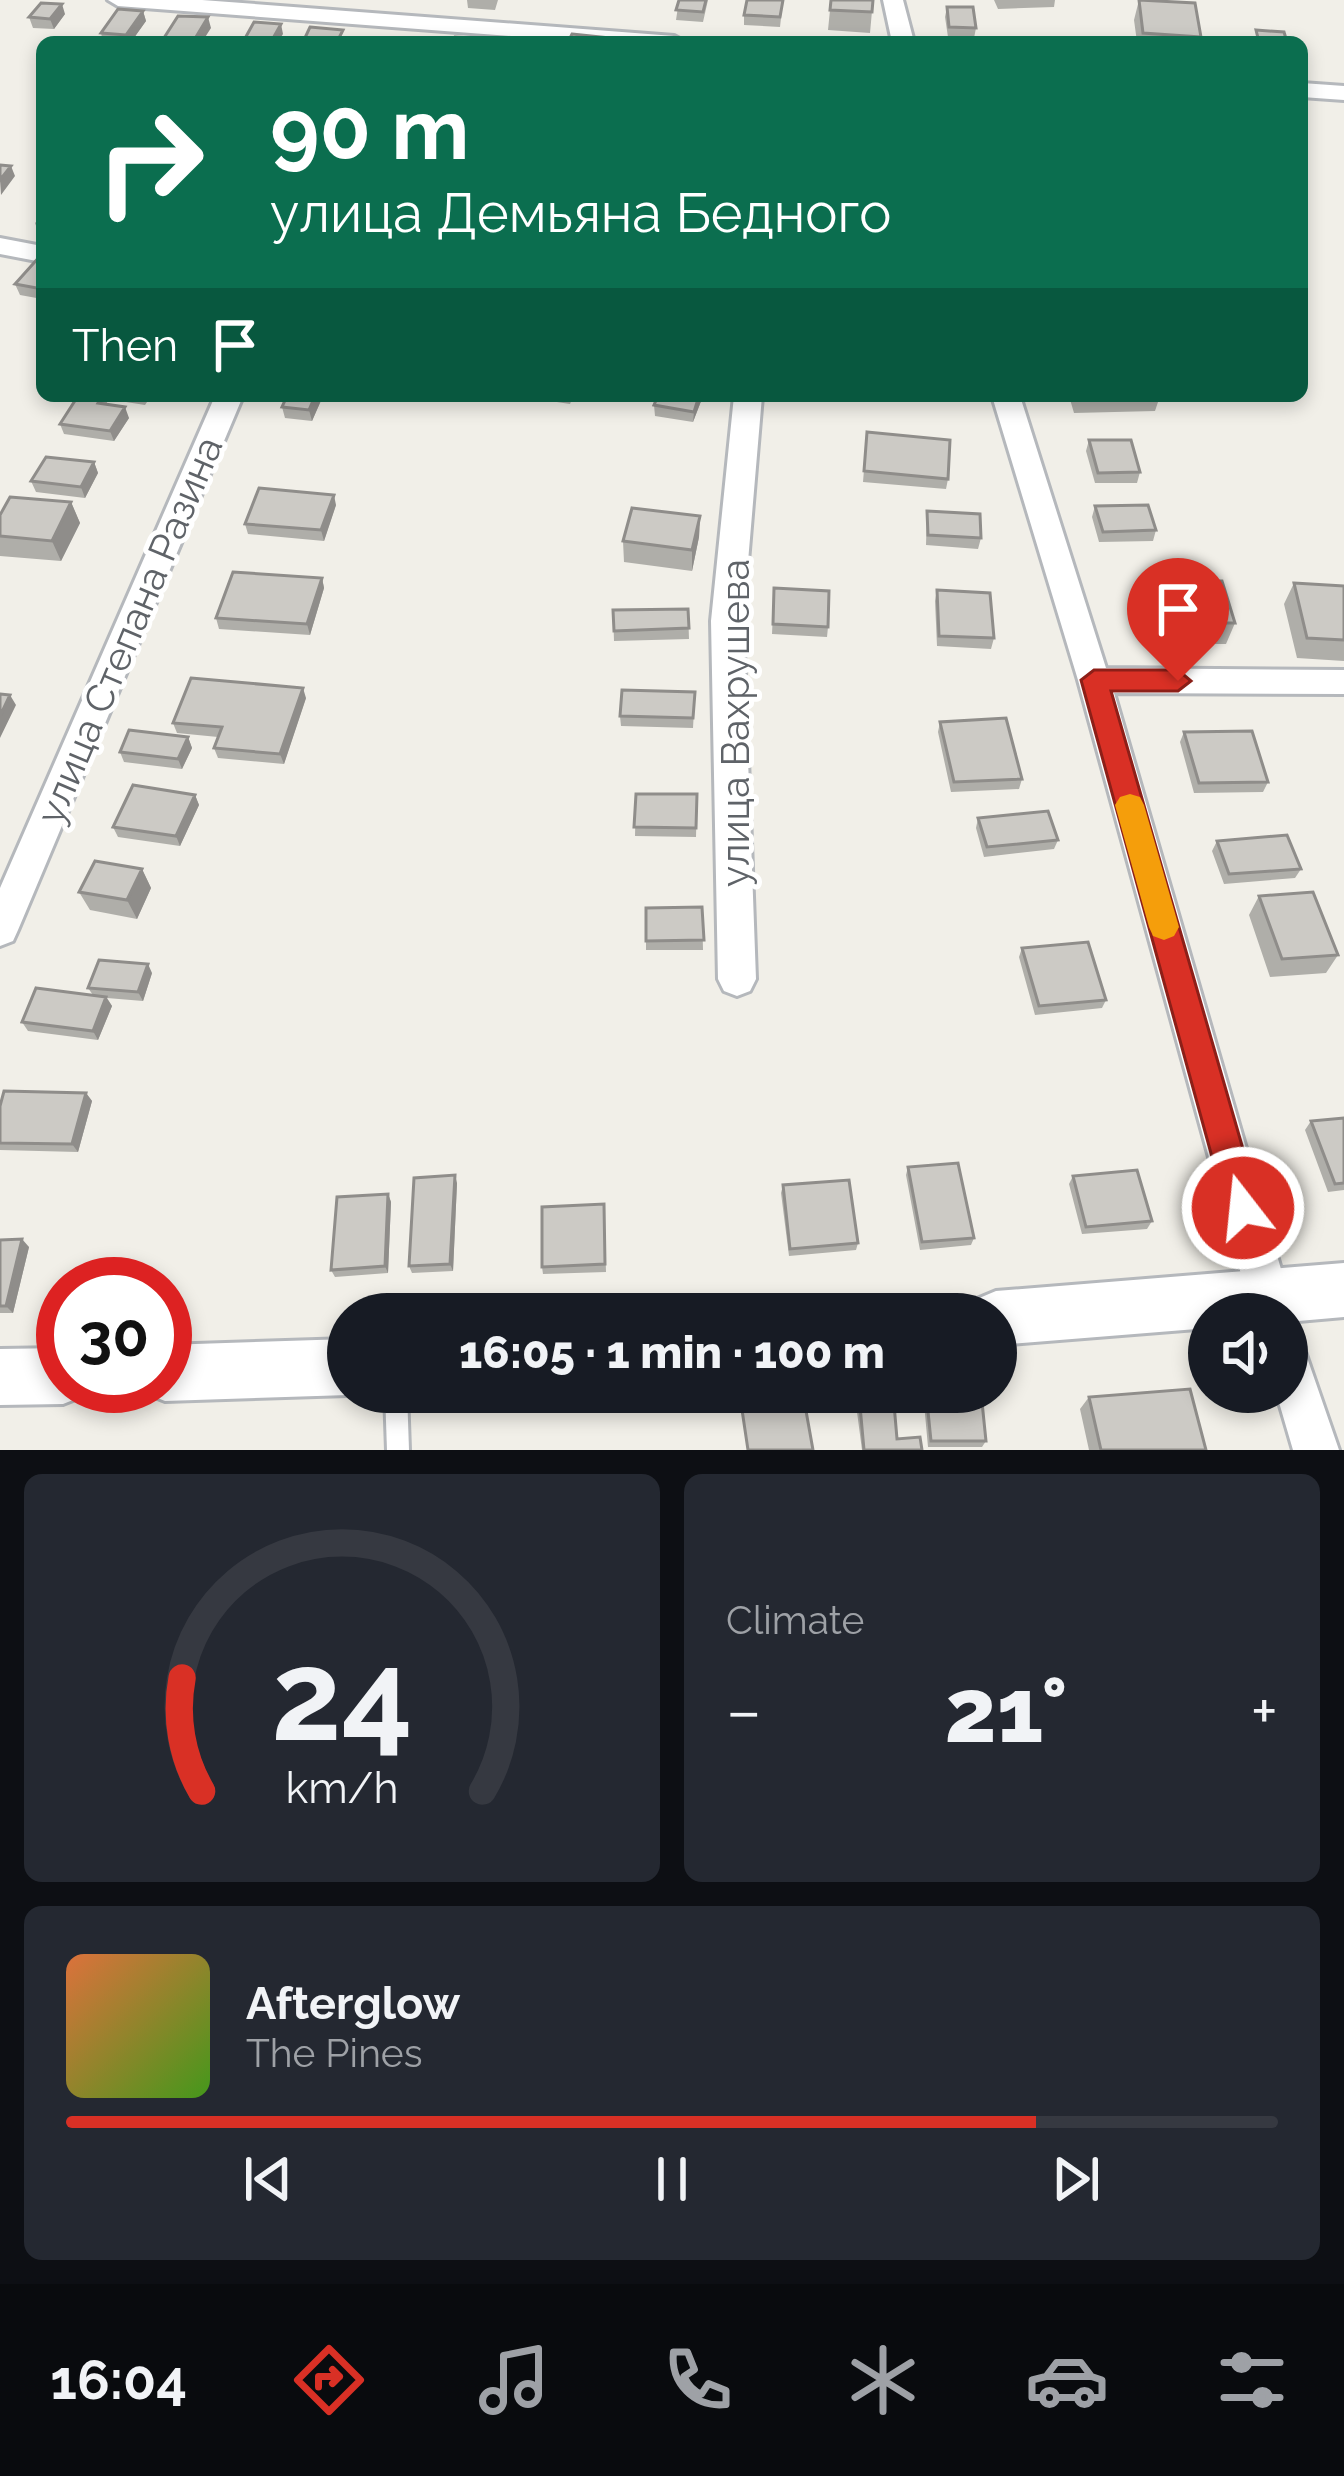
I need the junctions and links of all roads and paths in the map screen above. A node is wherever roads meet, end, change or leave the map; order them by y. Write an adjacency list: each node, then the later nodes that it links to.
1 (118, 0): 3 (street)
2 (893, 0): 5 (street)
3 (416, 21): 4 (street)
4 (600, 36)
5 (902, 36)
6 (1308, 90): 7 (street)
7 (1344, 93)
8 (0, 246): 9 (street)
9 (36, 253)
10 (226, 402): 15 (street, улица Степана Разина)
11 (747, 402): 16 (street, улица Вахрушева)
12 (996, 402): 13 (street)
13 (1094, 680): 14 (street); 18 (street)
14 (1344, 682)
15 (0, 930)
16 (737, 979)
17 (1344, 1290): 19 (street)
18 (1267, 1293)
19 (1308, 1297)
20 (1188, 1309): 21 (street)
21 (1017, 1317)
22 (327, 1368): 23 (street)
23 (192, 1371)
24 (36, 1376): 25 (street)
25 (0, 1377)
26 (397, 1413): 28 (lane)
27 (1304, 1413): 29 (street)
28 (398, 1450)
29 (1316, 1450)

